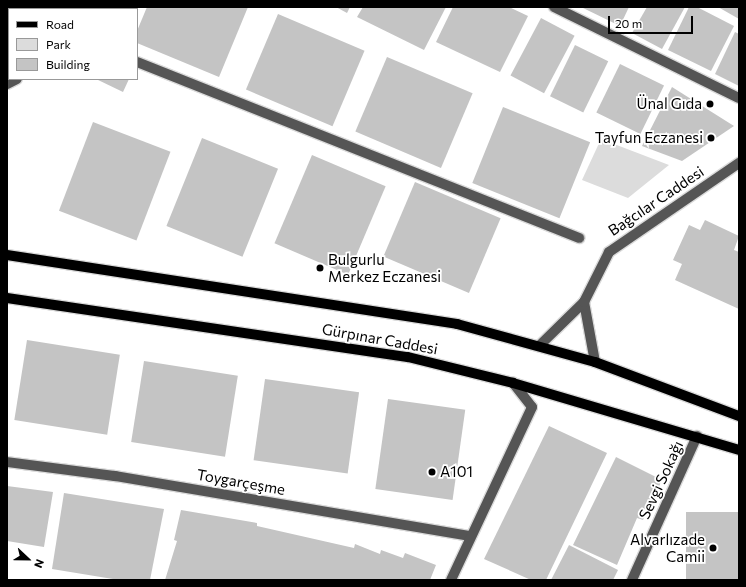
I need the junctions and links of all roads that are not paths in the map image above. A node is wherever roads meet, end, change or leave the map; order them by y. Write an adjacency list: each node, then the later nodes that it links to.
1 (554, 7): 3 (street)
2 (138, 62): 5 (street)
3 (739, 98)
4 (739, 163): 8 (street, Bağcılar Caddesi)
5 (579, 238)
6 (7, 255): 9 (main road, Gürpınar Caddesi)
7 (7, 298): 11 (main road, Gürpınar Caddesi)
8 (584, 302): 9 (street, Bağcılar Caddesi); 10 (street)
9 (540, 346): 10 (main road, Gürpınar Caddesi)
10 (595, 362): 12 (main road, Gürpınar Caddesi)
11 (513, 383): 13 (main road, Gürpınar Caddesi); 16 (street)
12 (739, 416)
13 (697, 436): 14 (main road, Gürpınar Caddesi); 18 (street, Sevgi Sokağı)
14 (739, 450)
15 (7, 462): 16 (street, Toygarçeşme)
16 (470, 536): 17 (street)
17 (451, 580)
18 (632, 580)

